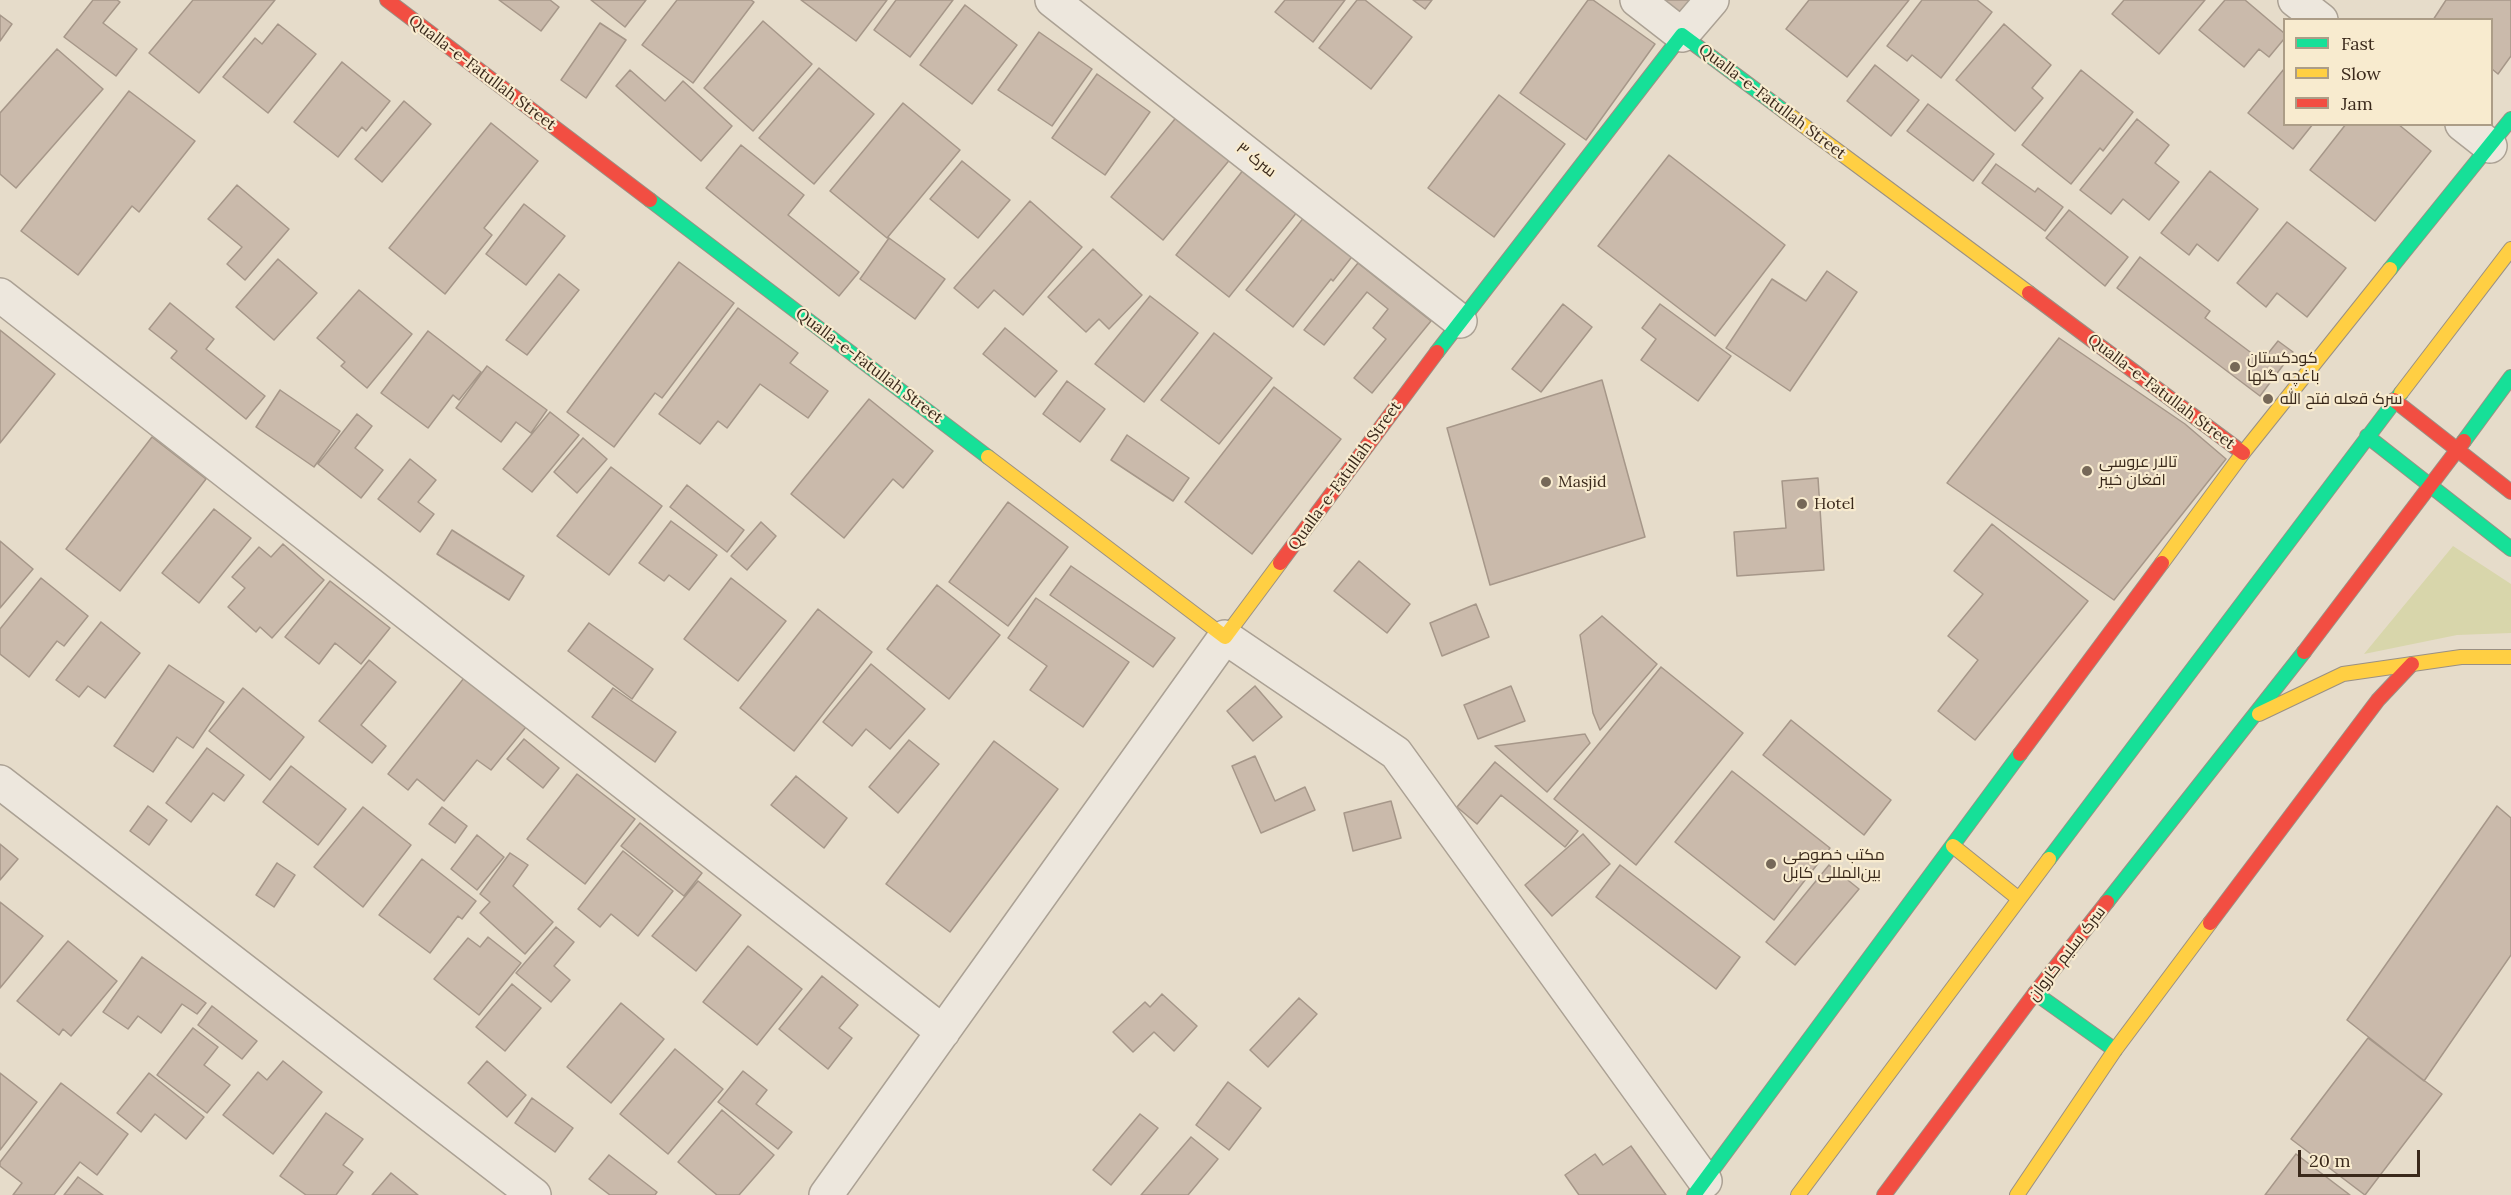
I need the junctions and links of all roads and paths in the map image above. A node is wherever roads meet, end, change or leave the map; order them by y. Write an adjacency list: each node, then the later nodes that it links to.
1 (387, 0): 22 (street, Qualla-e-Fatullah Street)
2 (1052, 0): 13 (street, سرک ۳)
3 (1636, 0): 7 (street)
4 (1712, 0): 7 (street)
5 (2295, 0): 6 (street)
6 (2318, 18)
7 (1682, 35): 13 (street, Qualla-e-Fatullah Street); 18 (street, Qualla-e-Fatullah Street)
8 (2511, 118): 10 (street)
9 (2465, 126): 10 (street)
10 (2490, 146): 18 (street)
11 (2511, 249): 15 (street)
12 (0, 295): 30 (street)
13 (1460, 321): 22 (street, Qualla-e-Fatullah Street)
14 (2511, 377): 17 (street, سرک سلیم کاروان)
15 (2394, 400): 16 (street); 17 (street)
16 (2367, 436): 19 (street); 28 (street)
17 (2459, 450): 19 (street, سرک سلیم کاروان); 20 (street)
18 (2243, 453): 27 (street)
19 (2433, 485): 21 (street); 25 (street, سرک سلیم کاروان)
20 (2511, 492)
21 (2511, 549)
22 (1225, 637): 30 (street); 32 (street)
23 (2511, 657): 24 (street)
24 (2412, 664): 25 (street); 31 (street)
25 (2254, 716): 29 (street, سرک سلیم کاروان)
26 (0, 782): 34 (street)
27 (1953, 846): 28 (street); 32 (street)
28 (2019, 899): 36 (street)
29 (2036, 993): 31 (street); 37 (street, سرک سلیم کاروان)
30 (943, 1032): 35 (street)
31 (2115, 1050): 33 (street)
32 (1700, 1188)
33 (2022, 1193)
34 (534, 1195)
35 (826, 1195)
36 (1798, 1195)
37 (1884, 1195)

